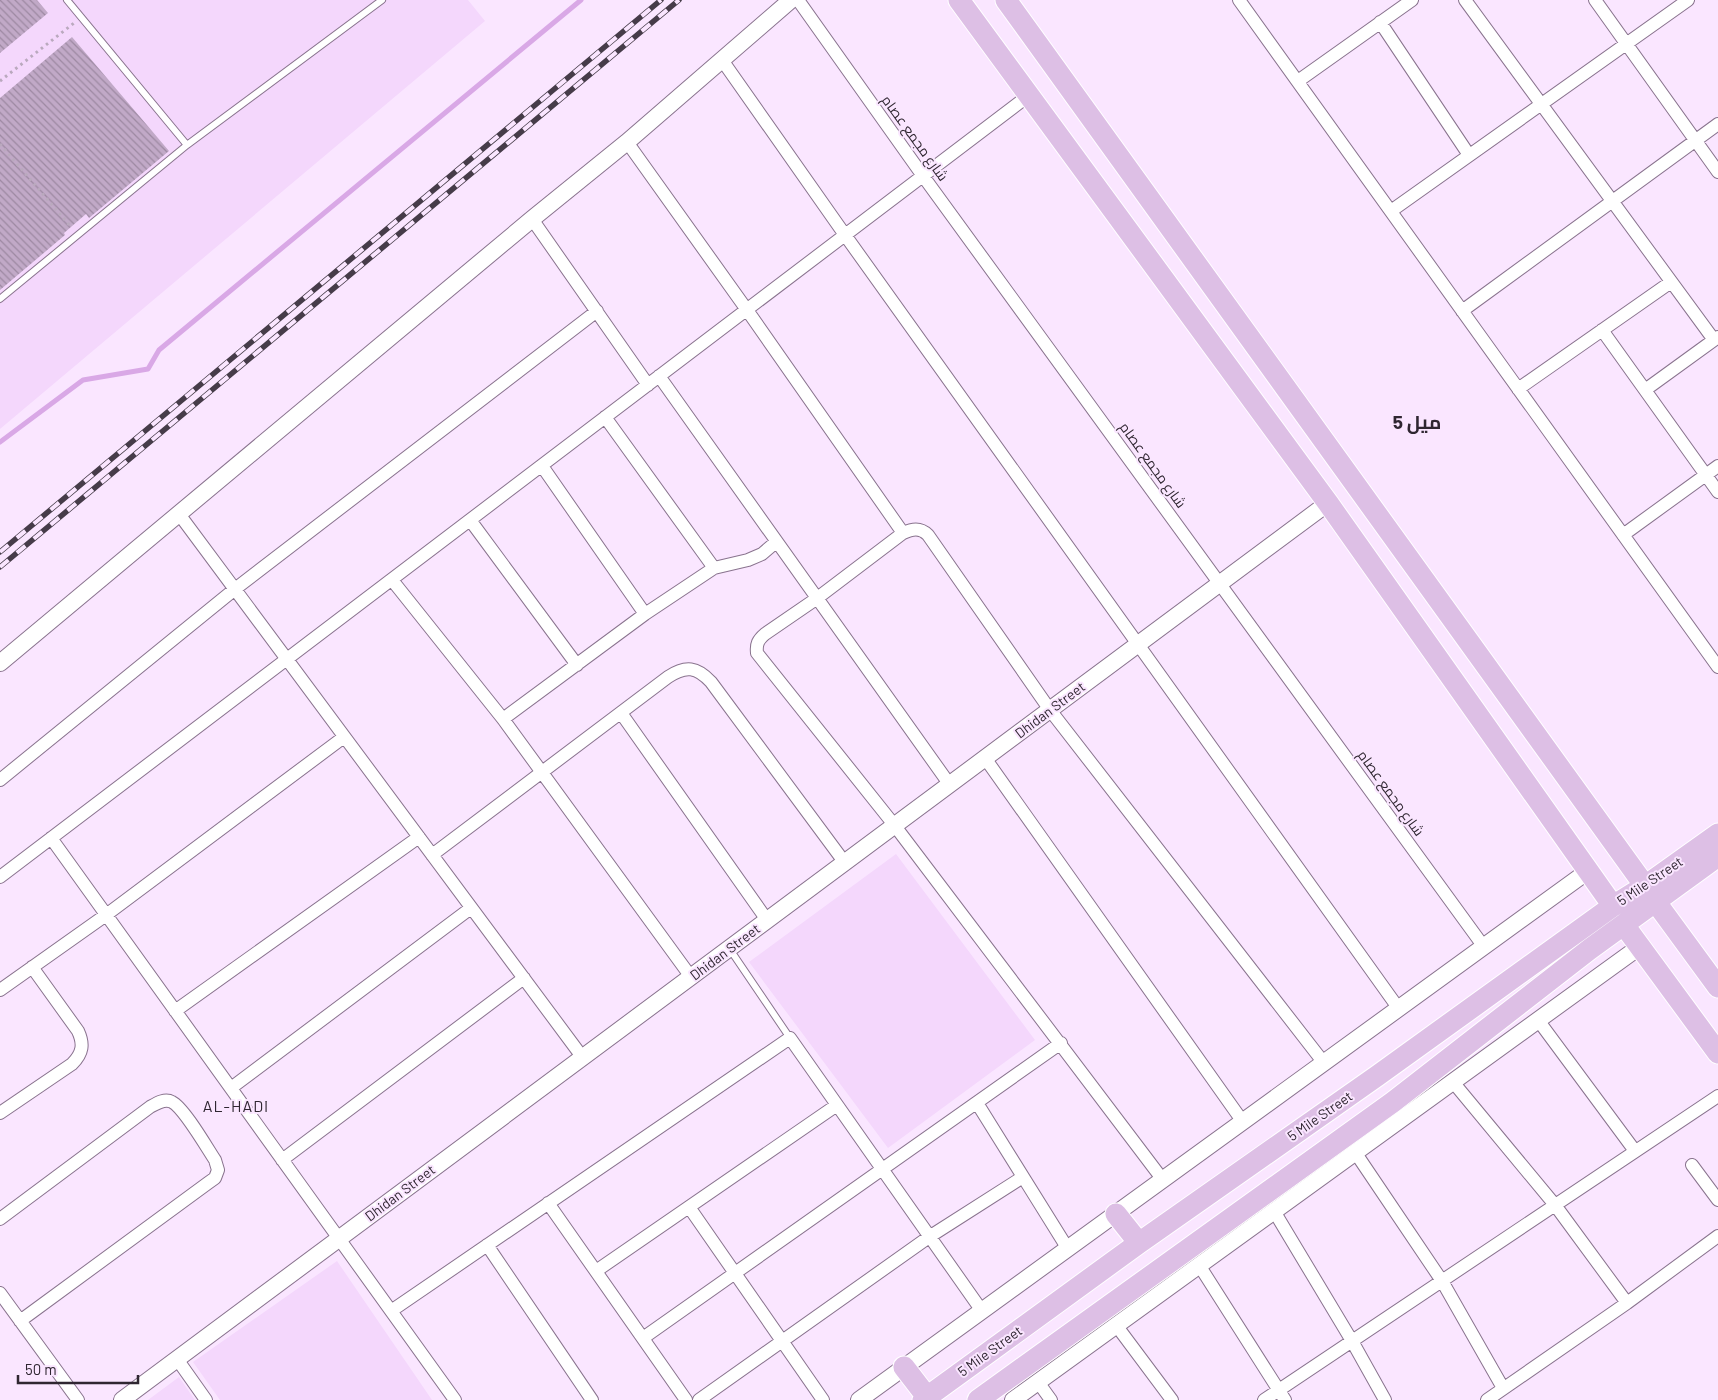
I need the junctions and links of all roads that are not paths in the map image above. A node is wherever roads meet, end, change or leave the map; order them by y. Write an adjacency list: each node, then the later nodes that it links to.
1 (67, 0): 21 (lane)
2 (382, 0): 21 (lane)
3 (791, 0): 14 (street)
4 (798, 0): 24 (street, شارع مجمع عصام)
5 (959, 0): 16 (main road)
6 (1006, 0): 74 (main road)
7 (1412, 0): 12 (street)
8 (1465, 0): 17 (street)
9 (1595, 0): 13 (street)
10 (1688, 0): 13 (street)
11 (1242, 1): 15 (street)
12 (1380, 22): 15 (street); 22 (street)
13 (1626, 44): 17 (street); 19 (street)
14 (722, 60): 20 (street); 28 (street)
15 (1298, 81): 26 (street)
16 (1028, 96): 24 (street); 45 (main road)
17 (1541, 104): 22 (street); 25 (street)
18 (1718, 124): 19 (street)
19 (1695, 141): 23 (street); 25 (street)
20 (627, 142): 27 (street); 31 (street)
21 (187, 145): 30 (lane)
22 (1469, 155): 26 (street)
23 (1718, 172)
24 (923, 176): 28 (street); 53 (street, شارع مجمع عصام)
25 (1612, 201): 29 (street); 33 (street)
26 (1391, 211): 33 (street)
27 (532, 219): 32 (street); 46 (street)
28 (845, 235): 31 (street); 57 (street)
29 (1671, 282): 34 (street); 35 (street)
30 (0, 299)
31 (747, 310): 36 (street); 48 (street)
32 (597, 311): 37 (street); 54 (street)
33 (1462, 311): 38 (street)
34 (1602, 330): 38 (street); 39 (street)
35 (1716, 339): 39 (street)
36 (659, 376): 37 (street); 50 (street)
37 (648, 385): 40 (street)
38 (1518, 389): 49 (street)
39 (1645, 390): 43 (street)
40 (605, 417): 41 (street); 51 (street)
41 (542, 466): 47 (street); 56 (street)
42 (1718, 466): 43 (street)
43 (1706, 474): 44 (street); 49 (street)
44 (1718, 492)
45 (1328, 503): 53 (street, Dhidan Street); 79 (main road)
46 (179, 514): 54 (street); 59 (street)
47 (470, 520): 52 (street); 60 (street)
48 (903, 533): 55 (street); 62 (street)
49 (1623, 535): 61 (street)
50 (776, 542): 51 (street); 55 (street)
51 (714, 568): 56 (street)
52 (392, 580): 58 (street); 64 (street)
53 (1220, 583): 57 (street, Dhidan Street); 89 (street, شارع مجمع عصام)
54 (235, 589): 58 (street); 68 (street)
55 (816, 599): 69 (street); 70 (street)
56 (645, 614): 60 (street)
57 (1139, 644): 62 (street, Dhidan Street); 98 (street)
58 (287, 660): 65 (street); 72 (street)
59 (0, 663)
60 (577, 665): 64 (street)
61 (1718, 667)
62 (1050, 710): 66 (street, Dhidan Street); 105 (street)
63 (621, 713): 67 (street); 77 (street); 85 (street)
64 (502, 718): 67 (street)
65 (344, 737): 73 (street); 84 (street)
66 (985, 758): 69 (street, Dhidan Street); 114 (street)
67 (542, 772): 75 (street); 94 (street)
68 (0, 780)
69 (950, 785): 70 (street, Dhidan Street)
70 (895, 826): 77 (street, Dhidan Street); 102 (street)
71 (1718, 834): 78 (main road, 5 Mile Street)
72 (51, 838): 80 (street); 84 (street)
73 (419, 838): 75 (street); 99 (street)
74 (1622, 853): 78 (main road); 81 (main road)
75 (432, 856): 83 (street)
76 (1718, 856): 78 (main road, 5 Mile Street)
77 (845, 863): 85 (street, Dhidan Street)
78 (1689, 865): 81 (main road, 5 Mile Street); 88 (main road)
79 (1590, 873): 82 (main road); 87 (main road); 89 (street)
80 (0, 878)
81 (1650, 893): 82 (main road, 5 Mile Street); 86 (main road, 5 Mile Street); 88 (main road)
82 (1613, 906): 87 (main road, 5 Mile Street)
83 (471, 908): 95 (street); 108 (street)
84 (106, 915): 93 (street); 99 (street)
85 (767, 920): 90 (street, Dhidan Street)
86 (1624, 924): 91 (main road, 5 Mile Street); 92 (main road)
87 (1580, 930): 106 (main road, 5 Mile Street)
88 (1684, 941): 96 (main road)
89 (1484, 947): 98 (street)
90 (730, 948): 94 (street, Dhidan Street); 101 (lane)
91 (1590, 949): 92 (main road); 110 (main road, 5 Mile Street)
92 (1642, 955): 100 (street); 103 (main road)
93 (32, 967): 97 (street); 113 (street)
94 (691, 977): 104 (street, Dhidan Street)
95 (524, 978): 104 (street); 117 (street)
96 (1718, 987)
97 (0, 990)
98 (1399, 1009): 105 (street)
99 (176, 1011): 108 (street)
100 (1538, 1020): 107 (street); 115 (street)
101 (790, 1038): 112 (street); 123 (street)
102 (1061, 1043): 111 (street); 121 (street)
103 (1718, 1053)
104 (583, 1058): 131 (street, Dhidan Street)
105 (1324, 1063): 114 (street)
106 (1377, 1076): 110 (main road); 132 (main road, 5 Mile Street)
107 (1453, 1082): 116 (street); 124 (street)
108 (231, 1088): 117 (street)
109 (1718, 1096): 115 (street)
110 (1393, 1102): 135 (main road, 5 Mile Street)
111 (976, 1103): 119 (street); 120 (street)
112 (837, 1105): 119 (street); 125 (street)
113 (0, 1113)
114 (1242, 1122): 121 (street)
115 (1635, 1151): 124 (street)
116 (1355, 1152): 126 (street); 138 (street)
117 (282, 1160): 131 (street)
118 (1692, 1165): 122 (street)
119 (882, 1169): 130 (street); 137 (street)
120 (1023, 1177): 130 (street); 134 (street)
121 (1163, 1180): 127 (street)
122 (1718, 1200)
123 (548, 1203): 133 (street); 136 (street)
124 (1555, 1205): 138 (street); 140 (street)
125 (689, 1207): 136 (street); 137 (street)
126 (1274, 1211): 135 (street); 147 (street)
127 (1116, 1214): 132 (main road); 134 (street)
128 (0, 1219): 143 (street)
129 (1718, 1236): 140 (street)
130 (929, 1237): 142 (street); 146 (street)
131 (339, 1239): 141 (street); 148 (street, Dhidan Street)
132 (1139, 1243): 153 (main road, 5 Mile Street)
133 (487, 1245): 141 (street); 158 (street)
134 (1068, 1249): 142 (street)
135 (1188, 1266): 144 (street); 152 (street); 163 (main road, 5 Mile Street)
136 (596, 1272): 145 (street)
137 (735, 1273): 145 (street); 146 (street)
138 (1442, 1280): 147 (street); 151 (street)
139 (0, 1293): 143 (street)
140 (1626, 1303): 151 (street)
141 (391, 1311): 157 (street)
142 (982, 1311): 149 (street)
143 (20, 1321): 154 (street)
144 (1116, 1325): 150 (street); 166 (street)
145 (643, 1338): 159 (street)
146 (782, 1341): 160 (street); 161 (street)
147 (1352, 1341): 152 (street); 168 (street)
148 (177, 1359): 155 (street, Dhidan Street); 156 (street)
149 (904, 1367): 153 (main road); 162 (street)
150 (1038, 1382): 164 (street); 165 (street)
151 (1503, 1388): 169 (street)
152 (1282, 1395): 167 (street)
153 (925, 1398)
154 (78, 1400)
155 (122, 1400)
156 (206, 1400)
157 (455, 1400)
158 (592, 1400)
159 (686, 1400)
160 (699, 1400)
161 (823, 1400)
162 (859, 1400)
163 (978, 1400)
164 (1013, 1400)
165 (1051, 1400)
166 (1172, 1400)
167 (1264, 1400)
168 (1385, 1400)
169 (1487, 1400)

